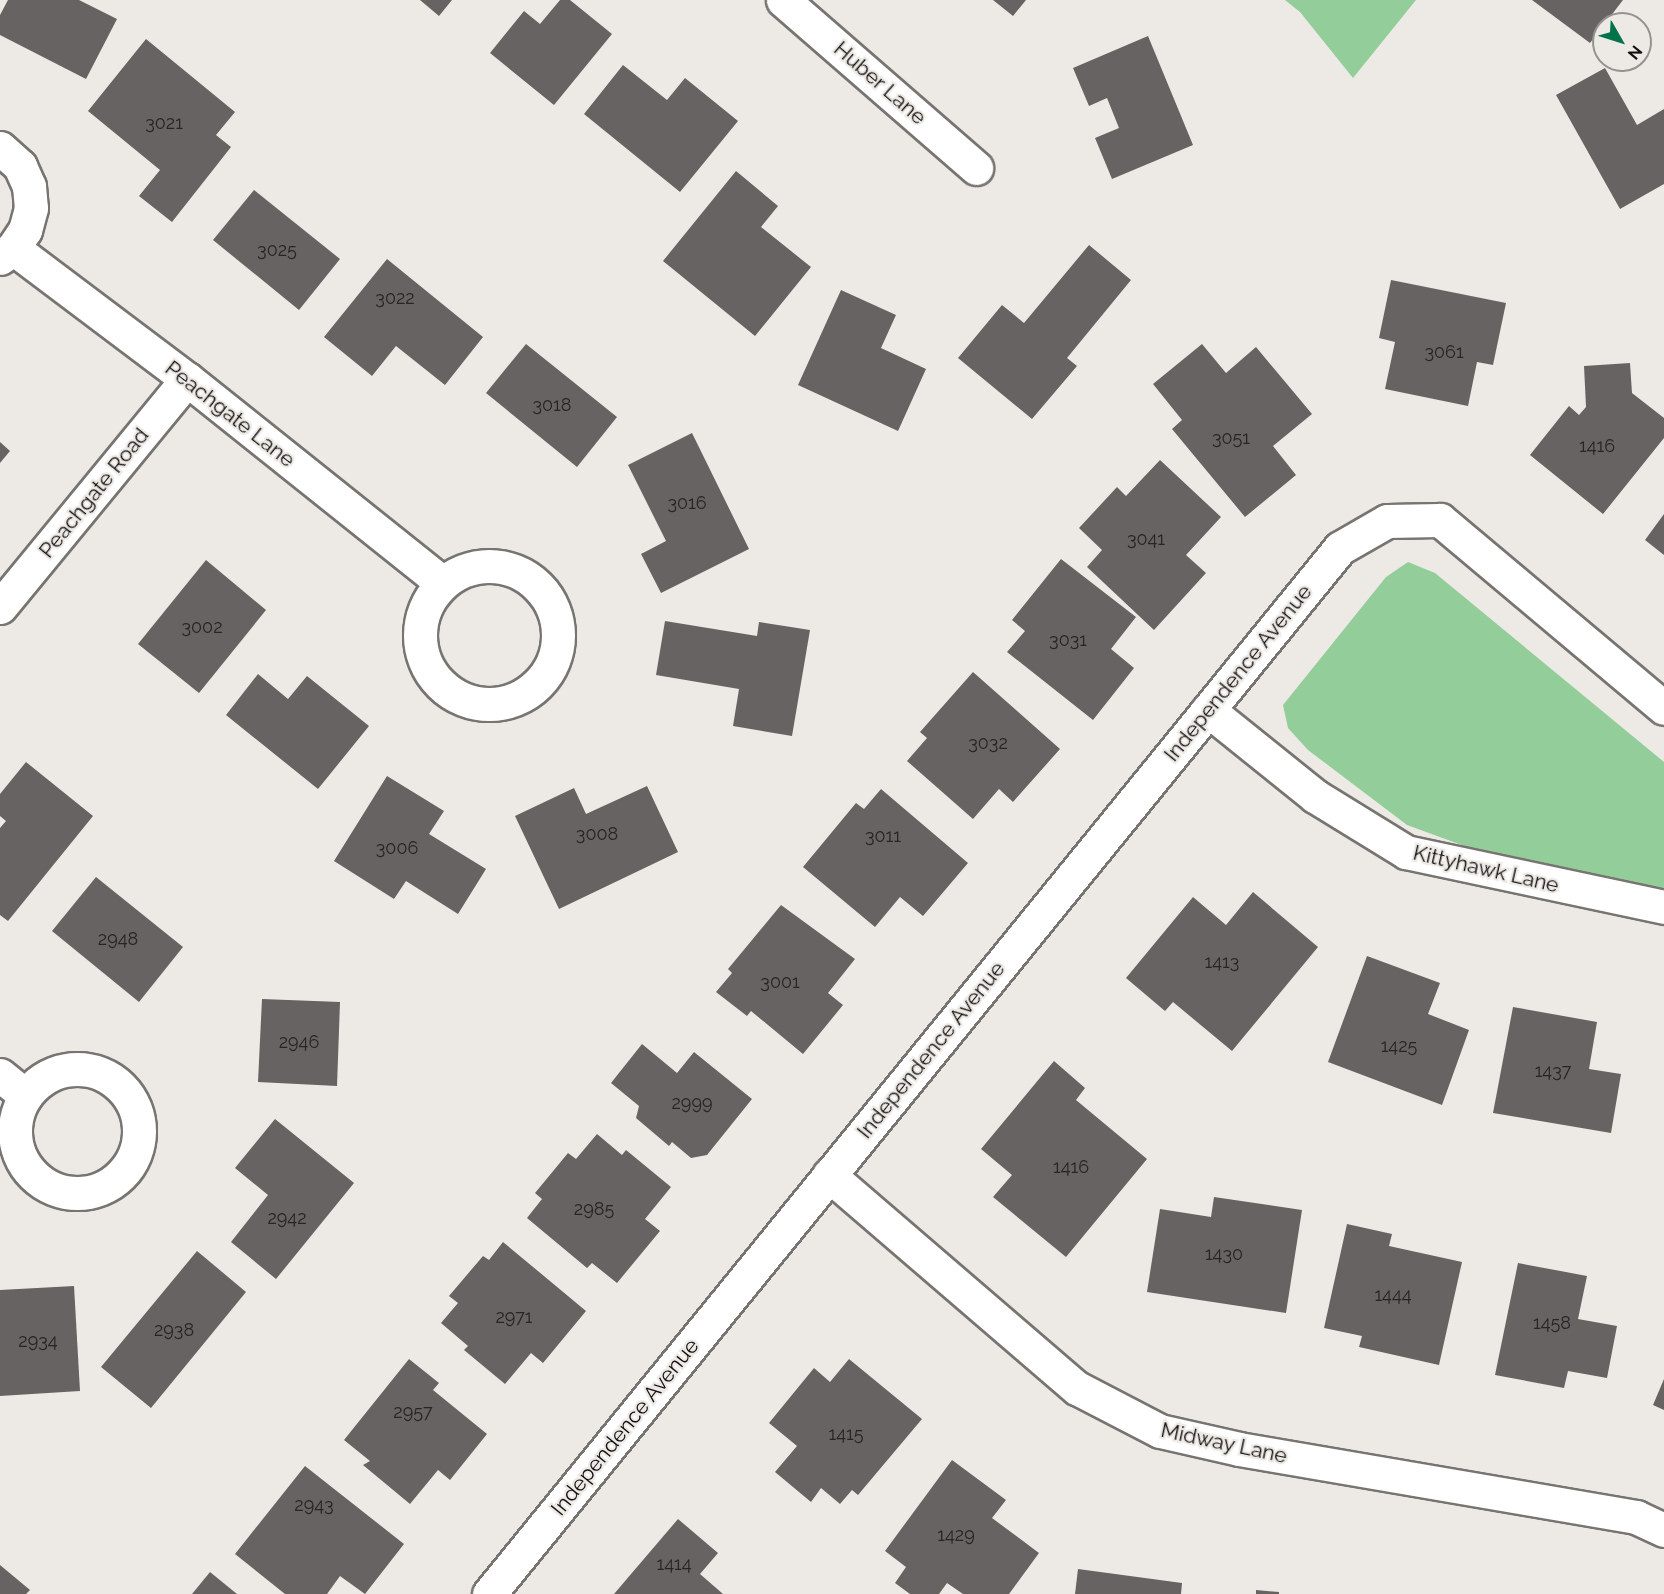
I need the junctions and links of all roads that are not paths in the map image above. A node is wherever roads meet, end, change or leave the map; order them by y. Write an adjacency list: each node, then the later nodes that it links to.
1 (783, 0): 3 (street, Huber Lane)
2 (0, 148): 4 (street, Peachgate Lane)
3 (976, 168)
4 (7, 253): 5 (street, Peachgate Lane)
5 (187, 379): 6 (street, Peachgate Lane); 7 (street, Peachgate Road)
6 (443, 583): 6 (street)
7 (0, 607)
8 (1664, 708): 9 (street, Independence Avenue)
9 (1208, 710): 10 (street, Kittyhawk Lane); 13 (street, Independence Avenue)
10 (1664, 907)
11 (0, 1075): 12 (street)
12 (26, 1096)
13 (829, 1175): 14 (street, Midway Lane); 15 (street, Independence Avenue)
14 (1664, 1530)
15 (489, 1594)

